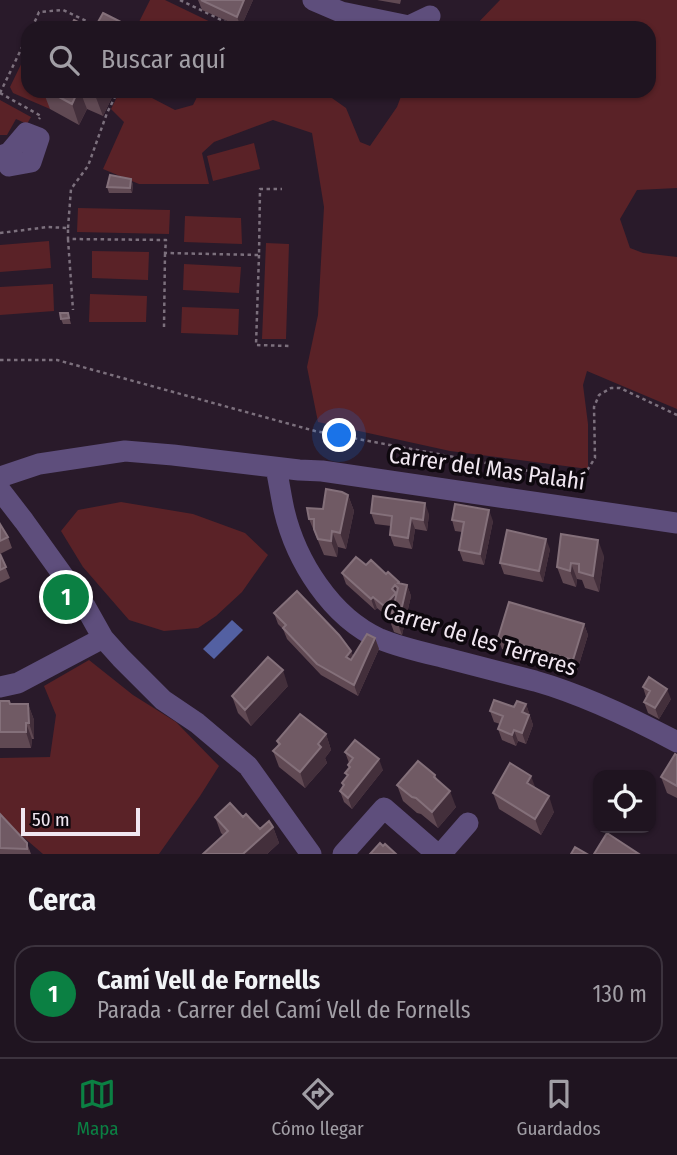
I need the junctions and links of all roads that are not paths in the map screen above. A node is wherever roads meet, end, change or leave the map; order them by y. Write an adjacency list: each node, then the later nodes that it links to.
1 (313, 0): 3 (street)
2 (430, 16): 4 (street)
3 (385, 21)
4 (420, 21)
5 (33, 135): 6 (street)
6 (4, 154)
7 (276, 468): 8 (street, Carrer del Mas Palahí); 10 (street, Carrer del Mas Palahí); 13 (street, Carrer de les Terreres)
8 (0, 477)
9 (0, 490): 11 (street)
10 (677, 523)
11 (103, 638): 12 (street); 15 (street)
12 (0, 687)
13 (677, 742)
14 (468, 822): 17 (street)
15 (311, 854)
16 (343, 854): 17 (street)
17 (439, 854)

